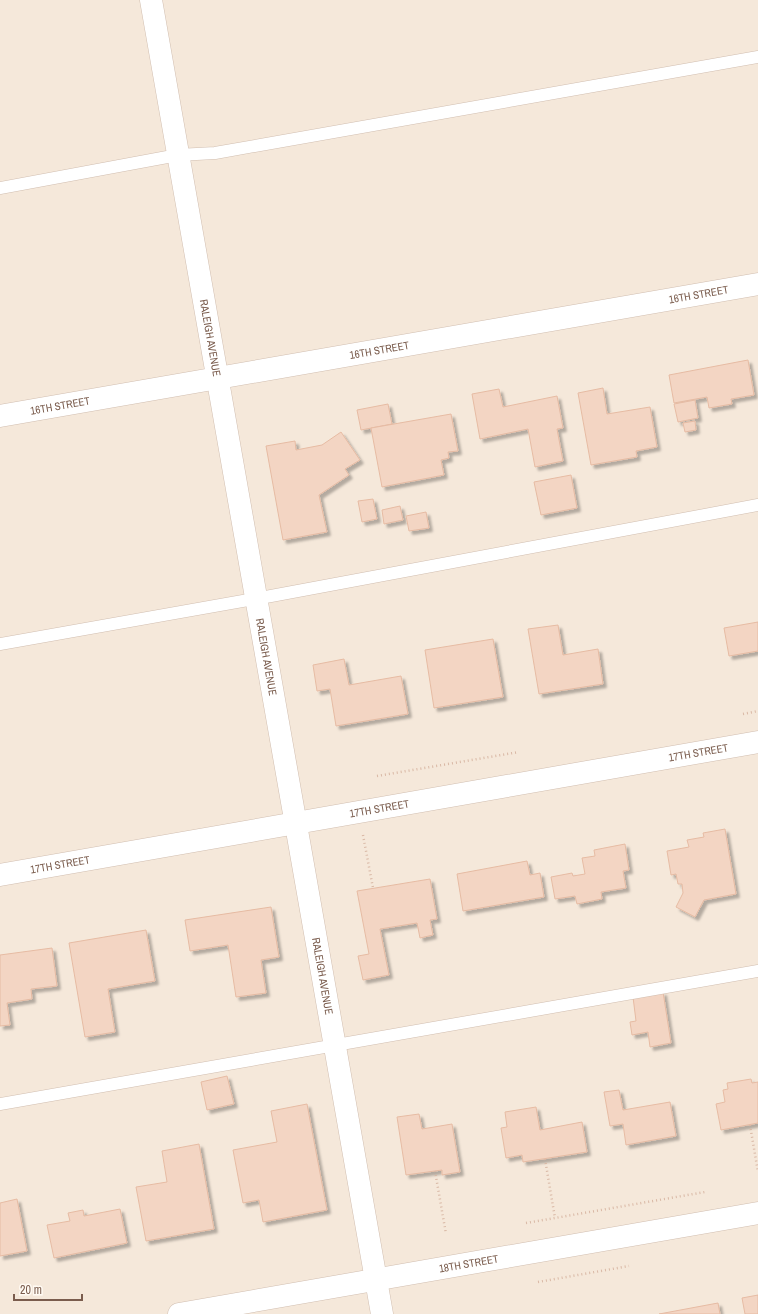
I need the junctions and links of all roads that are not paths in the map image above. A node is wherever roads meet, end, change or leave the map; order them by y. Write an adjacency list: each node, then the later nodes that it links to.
1 (151, 0): 3 (street, RALEIGH AVENUE)
2 (758, 57): 3 (lane)
3 (178, 155): 4 (lane); 6 (street, RALEIGH AVENUE)
4 (0, 188)
5 (758, 284): 6 (street, 16TH STREET)
6 (216, 378): 7 (street, 16TH STREET); 9 (street, RALEIGH AVENUE)
7 (0, 416)
8 (758, 505): 9 (lane)
9 (255, 599): 10 (lane); 12 (street, RALEIGH AVENUE)
10 (0, 644)
11 (758, 742): 12 (street, 17TH STREET)
12 (295, 824): 13 (street, 17TH STREET); 15 (street, RALEIGH AVENUE)
13 (0, 875)
14 (758, 971): 15 (lane)
15 (334, 1044): 16 (lane); 18 (street, RALEIGH AVENUE)
16 (0, 1104)
17 (758, 1213): 18 (street, 18TH STREET)
18 (376, 1279): 19 (street, 18TH STREET); 20 (street, RALEIGH AVENUE)
19 (178, 1314)
20 (382, 1314)

